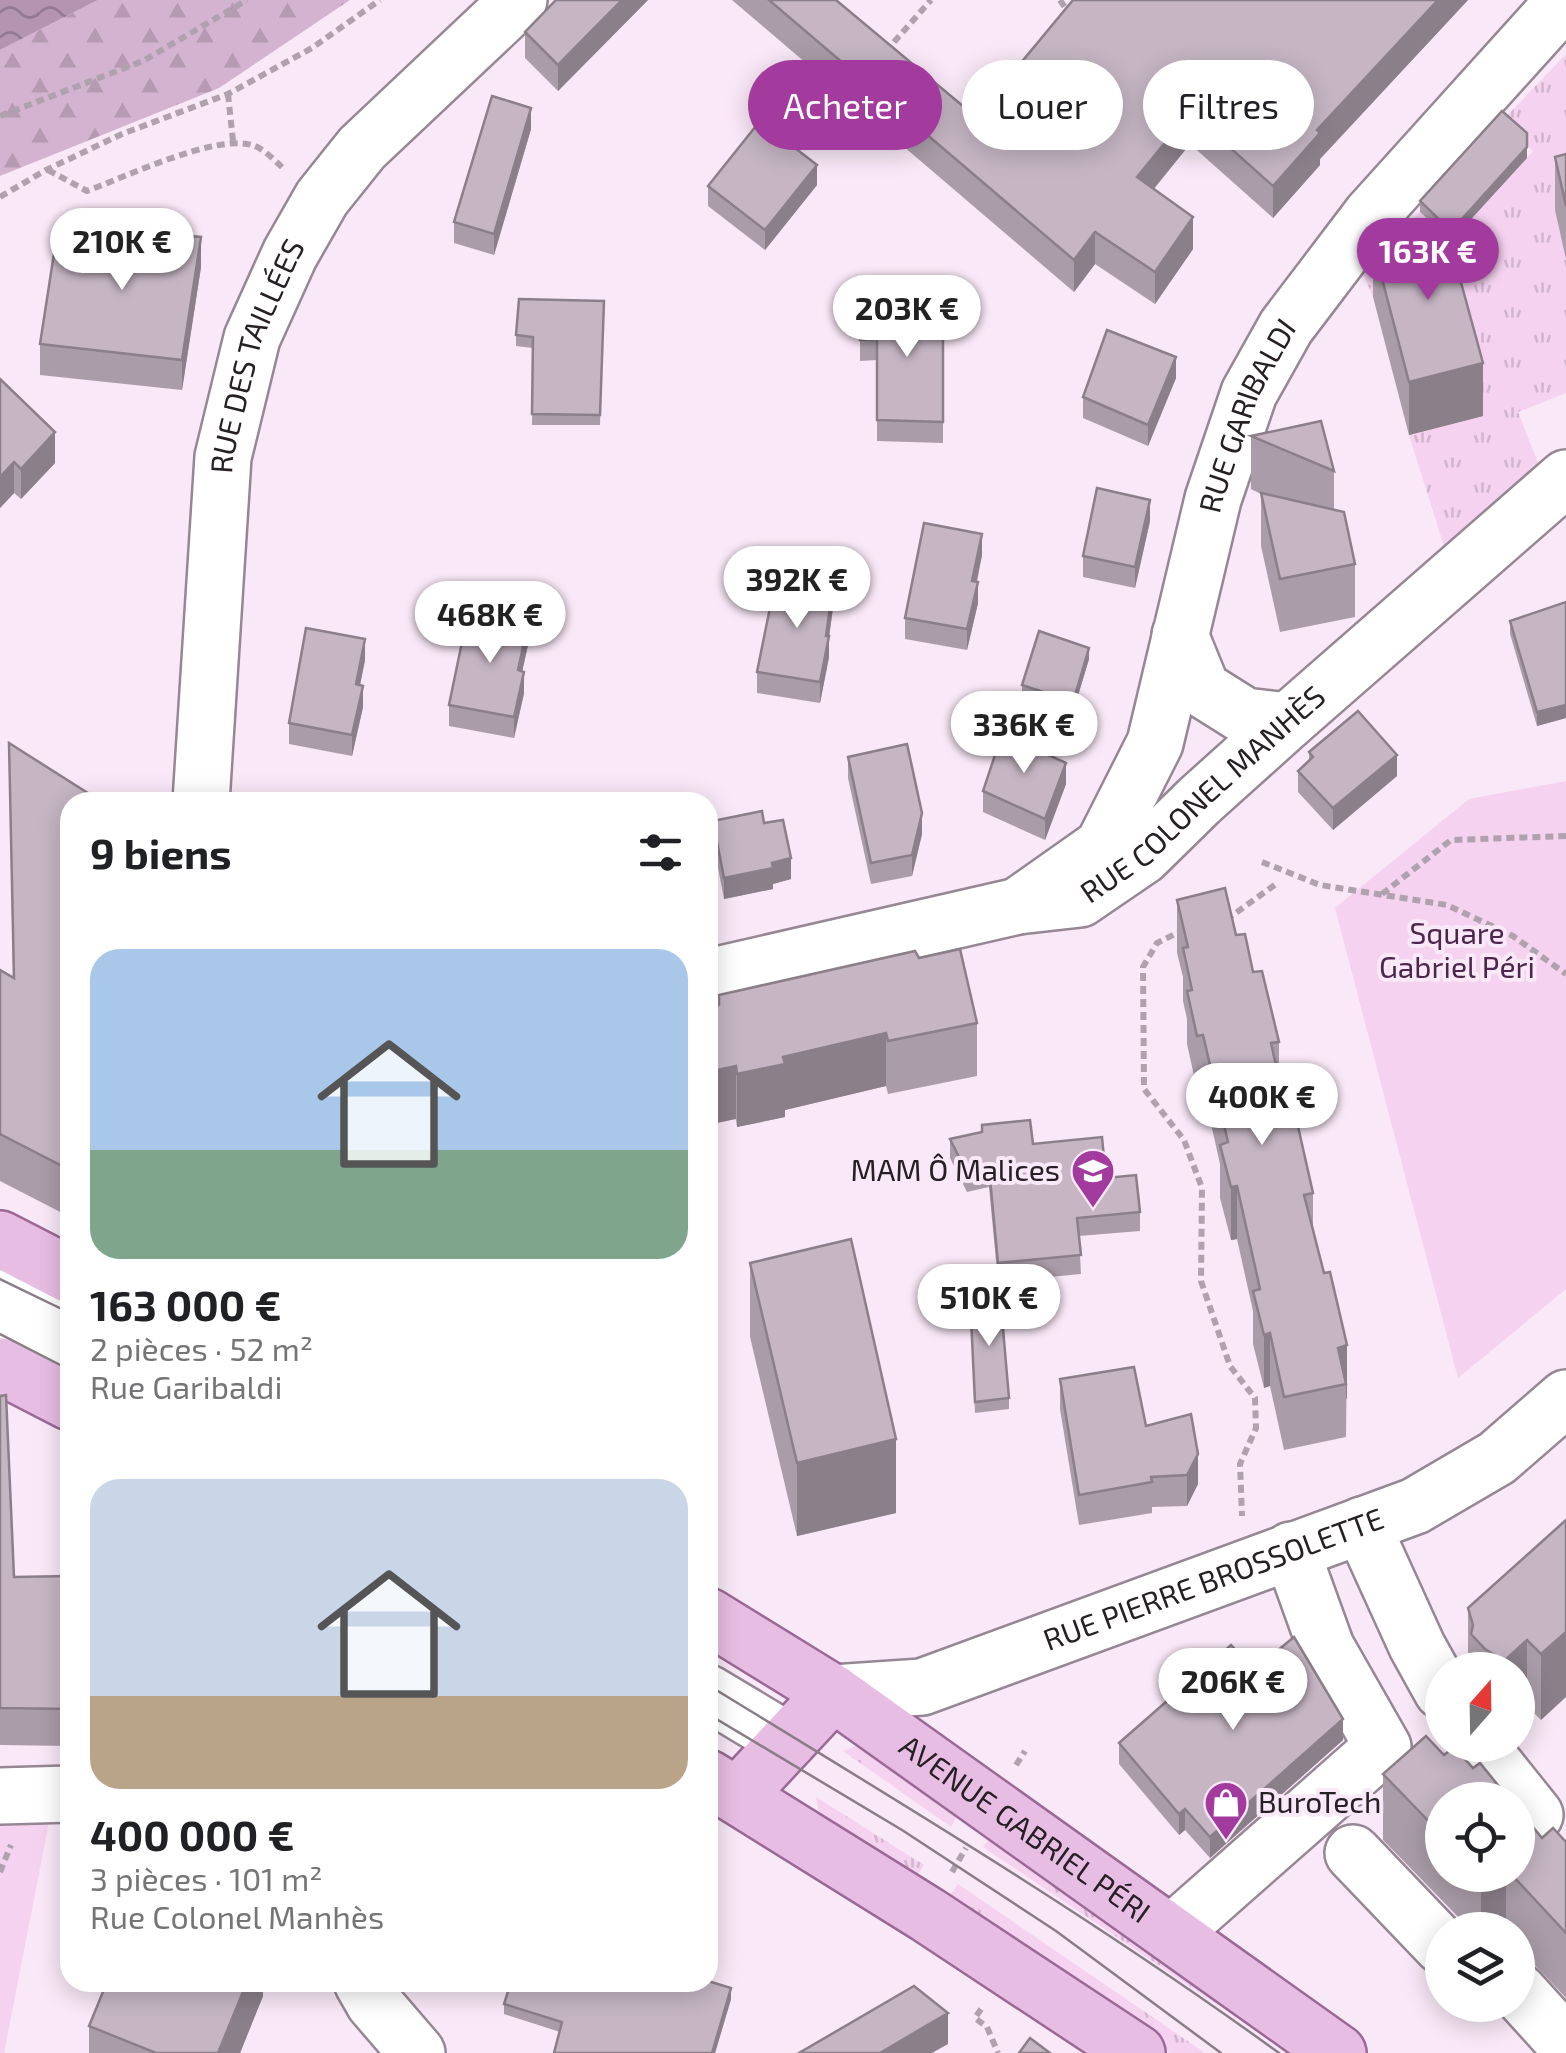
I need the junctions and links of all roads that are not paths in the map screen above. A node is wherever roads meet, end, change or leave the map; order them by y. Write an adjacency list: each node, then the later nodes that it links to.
1 (519, 0): 6 (street, RUE DES TAILLÉES)
2 (1565, 0): 4 (street, RUE GARIBALDI)
3 (1566, 478): 5 (street, RUE COLONEL MANHÈS)
4 (1180, 635): 5 (street); 7 (street, RUE GARIBALDI)
5 (1288, 721): 7 (street, RUE COLONEL MANHÈS)
6 (202, 792)
7 (1018, 906): 8 (street, RUE COLONEL MANHÈS)
8 (718, 974)
9 (0, 1240): 10 (main road)
10 (60, 1270)
11 (0, 1279): 12 (street)
12 (60, 1308)
13 (0, 1334): 14 (street)
14 (60, 1365)
15 (0, 1366): 16 (main road)
16 (60, 1397)
17 (1566, 1398): 18 (street, RUE PIERRE BROSSOLETTE)
18 (1362, 1525): 19 (street, RUE PIERRE BROSSOLETTE); 21 (street)
19 (1266, 1559): 22 (street, RUE PIERRE BROSSOLETTE); 32 (street)
20 (718, 1622): 22 (main road, AVENUE GABRIEL PÉRI)
21 (1425, 1659)
22 (833, 1693): 24 (main road); 32 (main road, AVENUE GABRIEL PÉRI)
23 (718, 1699): 24 (street)
24 (788, 1740): 27 (main road)
25 (1493, 1762): 26 (street)
26 (1509, 1782)
27 (723, 1786): 37 (main road)
28 (60, 1794): 29 (street)
29 (0, 1796)
30 (1353, 1854): 31 (street)
31 (1425, 1928)
32 (1172, 1934): 38 (main road, AVENUE GABRIEL PÉRI)
33 (368, 1992): 36 (street)
34 (1535, 2010): 35 (street)
35 (1566, 2044)
36 (417, 2053)
37 (1137, 2053)
38 (1338, 2053)

